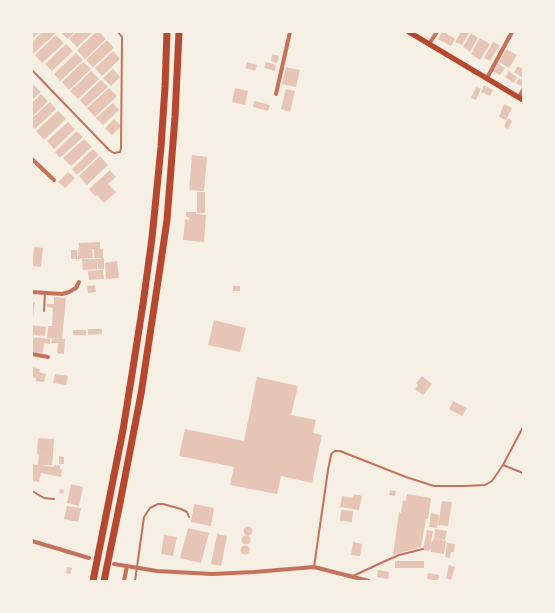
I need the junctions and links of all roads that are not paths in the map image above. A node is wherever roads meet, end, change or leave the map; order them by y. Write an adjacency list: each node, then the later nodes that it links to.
1 (118, 32): 9 (lane)
2 (167, 32): 36 (highway)
3 (179, 32): 37 (highway)
4 (290, 32): 12 (street)
5 (409, 32): 8 (main road)
6 (437, 32): 8 (street)
7 (512, 32): 10 (street)
8 (429, 44): 10 (main road)
9 (32, 70)
10 (486, 78): 13 (main road)
11 (523, 90): 13 (street)
12 (276, 94)
13 (521, 98)
14 (32, 159): 15 (street)
15 (54, 180)
16 (79, 282): 18 (street)
17 (32, 292): 18 (street)
18 (45, 293): 19 (lane)
19 (44, 311)
20 (32, 354): 21 (street)
21 (48, 357)
22 (523, 427): 23 (lane)
23 (503, 465): 24 (lane); 33 (lane)
24 (523, 473)
25 (32, 491): 26 (lane)
26 (54, 499)
27 (190, 517): 34 (lane)
28 (32, 541): 30 (street)
29 (423, 549): 35 (lane)
30 (89, 558)
31 (114, 564): 32 (street)
32 (126, 566): 34 (street); 38 (street)
33 (314, 567): 34 (street); 35 (street)
34 (137, 568): 39 (lane)
35 (352, 577): 40 (street)
36 (93, 581)
37 (104, 581)
38 (124, 581)
39 (135, 581)
40 (369, 581)

